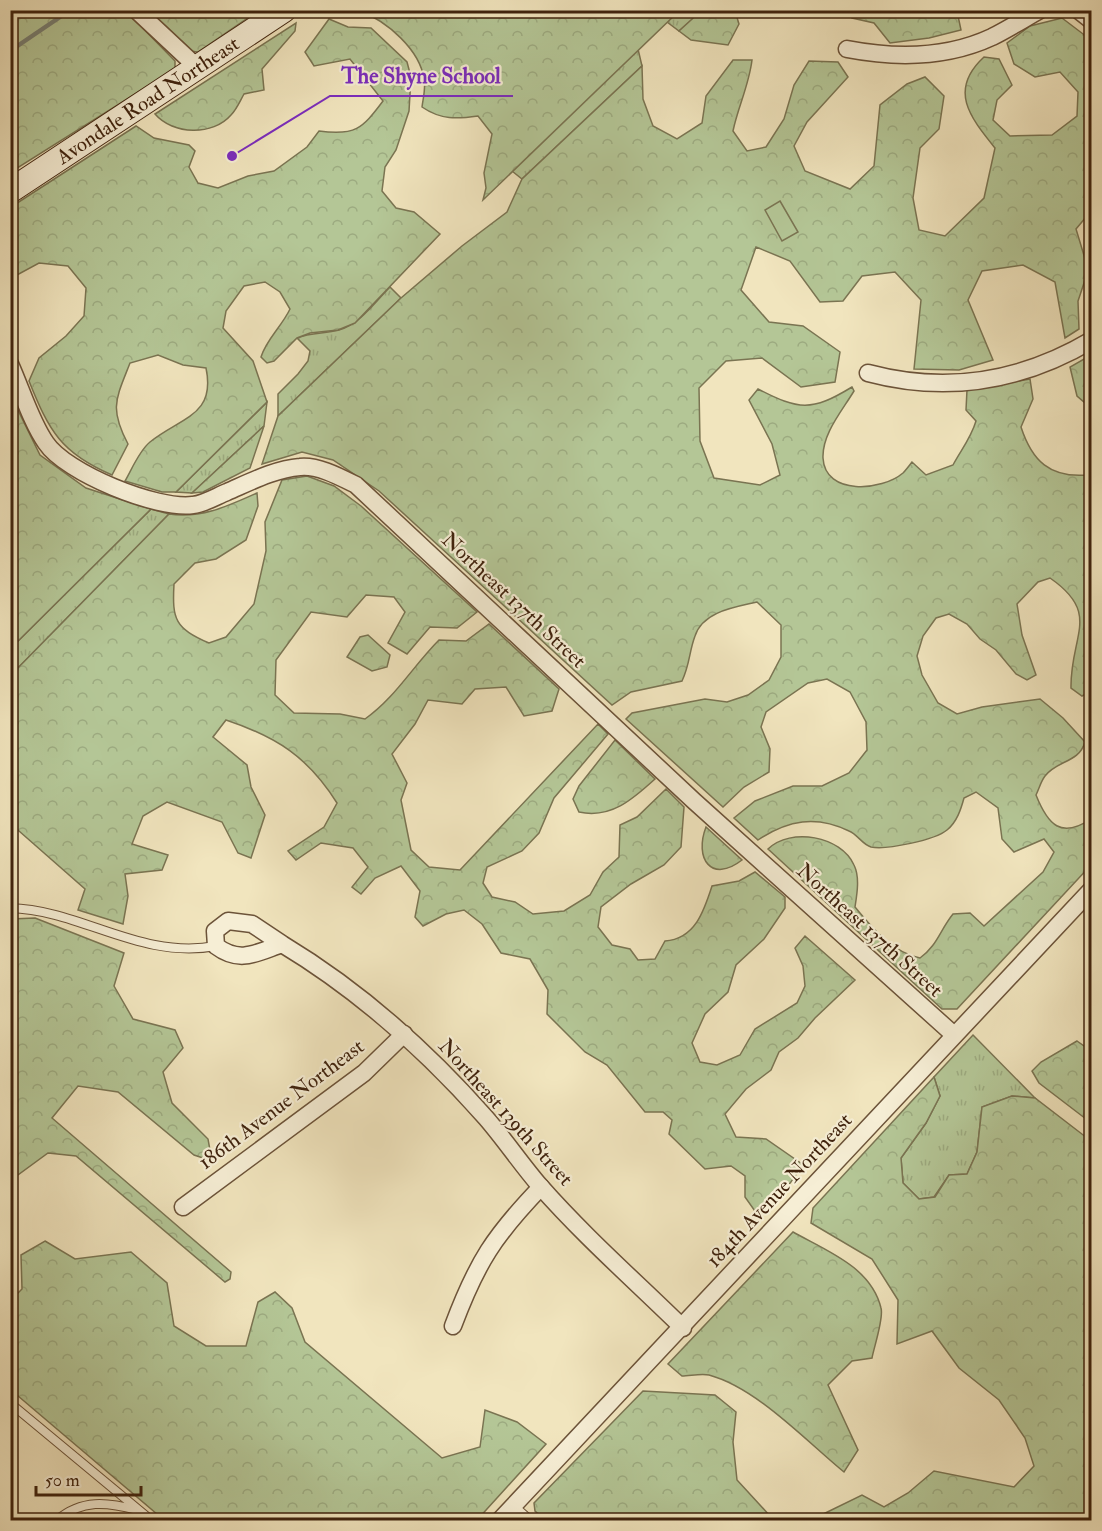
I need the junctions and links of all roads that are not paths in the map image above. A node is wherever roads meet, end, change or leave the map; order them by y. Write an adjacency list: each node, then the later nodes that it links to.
1 (136, 10): 7 (street)
2 (284, 10): 7 (main road, Avondale Road Northeast)
3 (1040, 10): 6 (street)
4 (1078, 10): 5 (street)
5 (1092, 21)
6 (847, 49)
7 (198, 68): 8 (main road, Avondale Road Northeast)
8 (10, 191)
9 (1092, 340): 11 (street)
10 (10, 364): 17 (street, Northeast 137th Street)
11 (868, 373)
12 (1092, 889): 17 (street, 184th Avenue Northeast)
13 (10, 908): 15 (lane)
14 (282, 944): 15 (street); 15 (street, Northeast 139th Street); 16 (street, Northeast 139th Street)
15 (216, 946)
16 (404, 1034): 18 (street, Northeast 139th Street); 19 (street, 186th Avenue Northeast)
17 (953, 1034): 21 (street, 184th Avenue Northeast)
18 (541, 1186): 20 (street); 21 (street, Northeast 139th Street)
19 (183, 1207)
20 (453, 1326)
21 (682, 1328): 23 (street, 184th Avenue Northeast)
22 (10, 1403): 24 (lane)
23 (514, 1506): 27 (street, 184th Avenue Northeast); 28 (lane)
24 (140, 1511): 25 (lane); 26 (lane)
25 (57, 1521)
26 (151, 1521)
27 (500, 1521)
28 (530, 1521)

